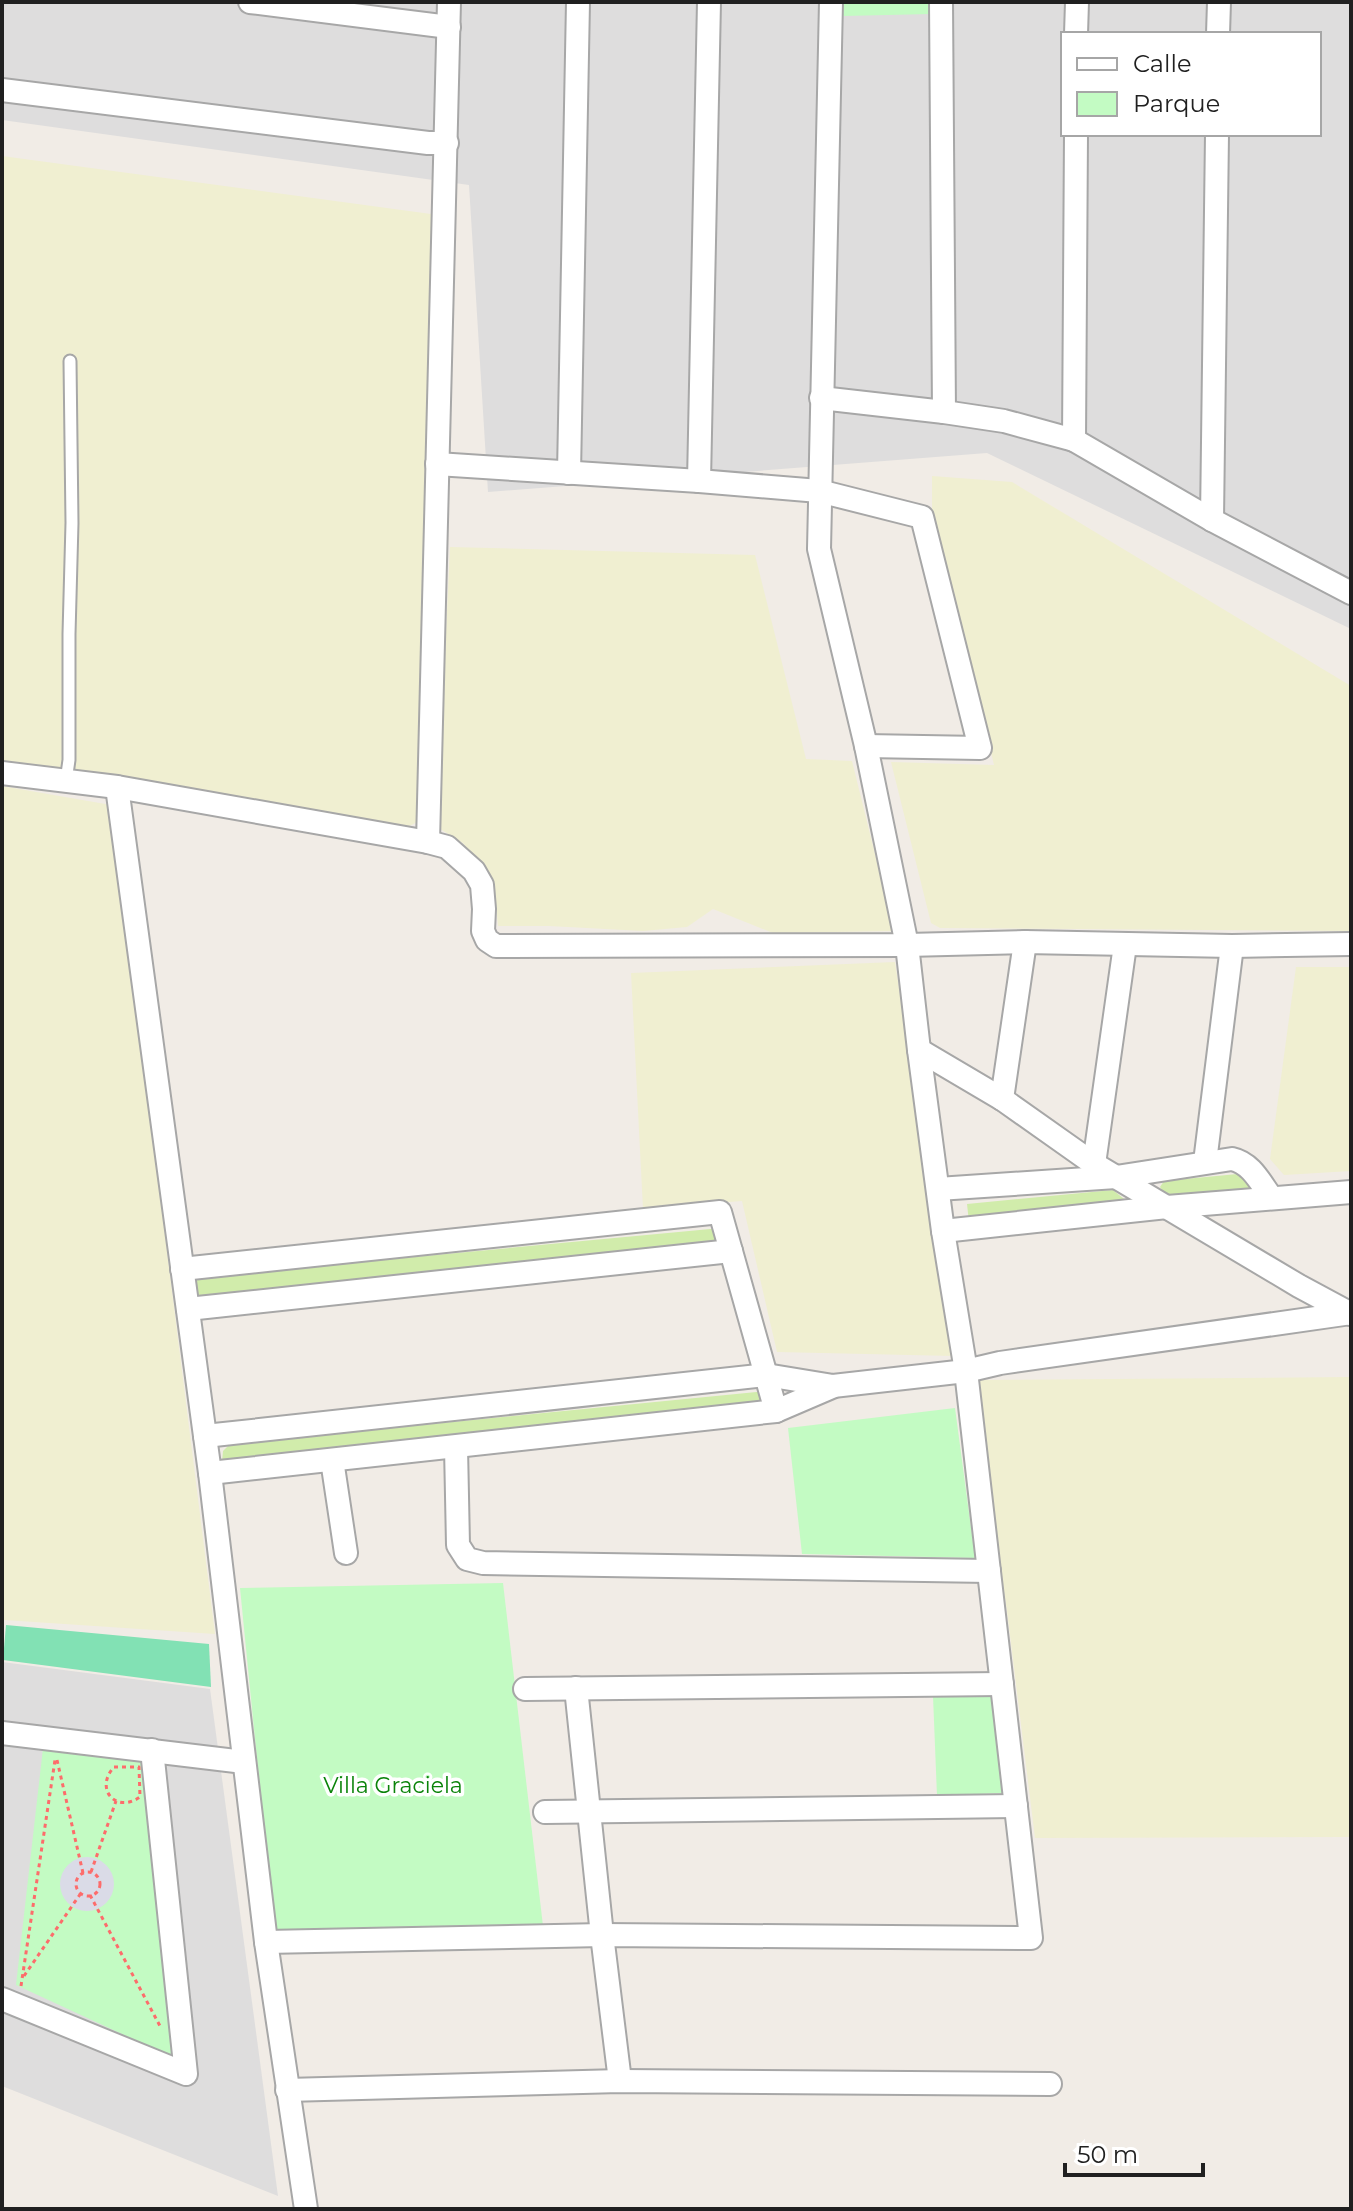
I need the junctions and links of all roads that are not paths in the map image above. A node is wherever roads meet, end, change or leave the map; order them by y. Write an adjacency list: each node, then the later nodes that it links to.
1 (250, 2): 9 (street)
2 (449, 2): 9 (street)
3 (578, 2): 21 (street)
4 (709, 2): 22 (street)
5 (831, 2): 17 (street)
6 (941, 2): 18 (street)
7 (1077, 2): 10 (street)
8 (1219, 2): 11 (street)
9 (449, 27): 15 (street)
10 (1076, 32)
11 (1218, 32)
12 (2, 90): 15 (street)
13 (1076, 136): 19 (street)
14 (1217, 136): 24 (street)
15 (447, 143): 20 (street)
16 (70, 361): 28 (lane)
17 (821, 398): 18 (street); 23 (street)
18 (944, 412): 19 (street)
19 (1074, 440): 24 (street)
20 (437, 464): 21 (street); 30 (street)
21 (569, 473): 22 (street)
22 (699, 481): 23 (street)
23 (819, 491): 26 (street); 26 (street)
24 (1212, 520): 25 (street)
25 (1351, 593)
26 (866, 746): 33 (street)
27 (2, 773): 28 (street)
28 (66, 781): 29 (street)
29 (117, 787): 30 (street); 47 (street)
30 (428, 842): 33 (street)
31 (1025, 942): 33 (street); 34 (street); 37 (street)
32 (1351, 944): 35 (street)
33 (907, 945): 36 (street)
34 (1125, 945): 35 (street); 39 (street)
35 (1232, 946): 38 (street)
36 (919, 1050): 37 (street); 41 (street)
37 (1002, 1099): 39 (street)
38 (1205, 1162): 40 (street); 43 (street)
39 (1094, 1164): 40 (street)
40 (1116, 1177): 41 (street); 44 (street)
41 (938, 1189): 45 (street)
42 (1351, 1192): 43 (street)
43 (1271, 1197): 44 (street)
44 (1167, 1207): 45 (street); 49 (street)
45 (943, 1231): 50 (street)
46 (731, 1251): 47 (street); 48 (street); 51 (street)
47 (182, 1269): 48 (street)
48 (188, 1309): 54 (street)
49 (1351, 1313): 50 (street)
50 (966, 1371): 52 (street); 59 (street)
51 (766, 1375): 52 (street); 53 (street); 54 (street)
52 (833, 1386): 53 (street)
53 (776, 1411): 55 (street)
54 (205, 1436): 57 (street)
55 (456, 1447): 56 (street); 59 (street)
56 (332, 1460): 57 (street); 58 (street)
57 (210, 1473): 65 (street)
58 (346, 1553)
59 (989, 1571): 60 (street)
60 (1002, 1684): 61 (street); 66 (street)
61 (576, 1688): 62 (street); 67 (street)
62 (525, 1689)
63 (2, 1733): 64 (street)
64 (152, 1750): 65 (street); 71 (street)
65 (244, 1762): 70 (street)
66 (1016, 1806): 67 (street); 69 (street)
67 (589, 1811): 68 (street); 69 (street)
68 (545, 1812)
69 (602, 1935): 70 (street); 72 (street)
70 (266, 1942): 74 (street)
71 (10, 2003)
72 (620, 2081): 73 (street); 74 (street)
73 (1050, 2084)
74 (287, 2090): 75 (street)
75 (306, 2209)

